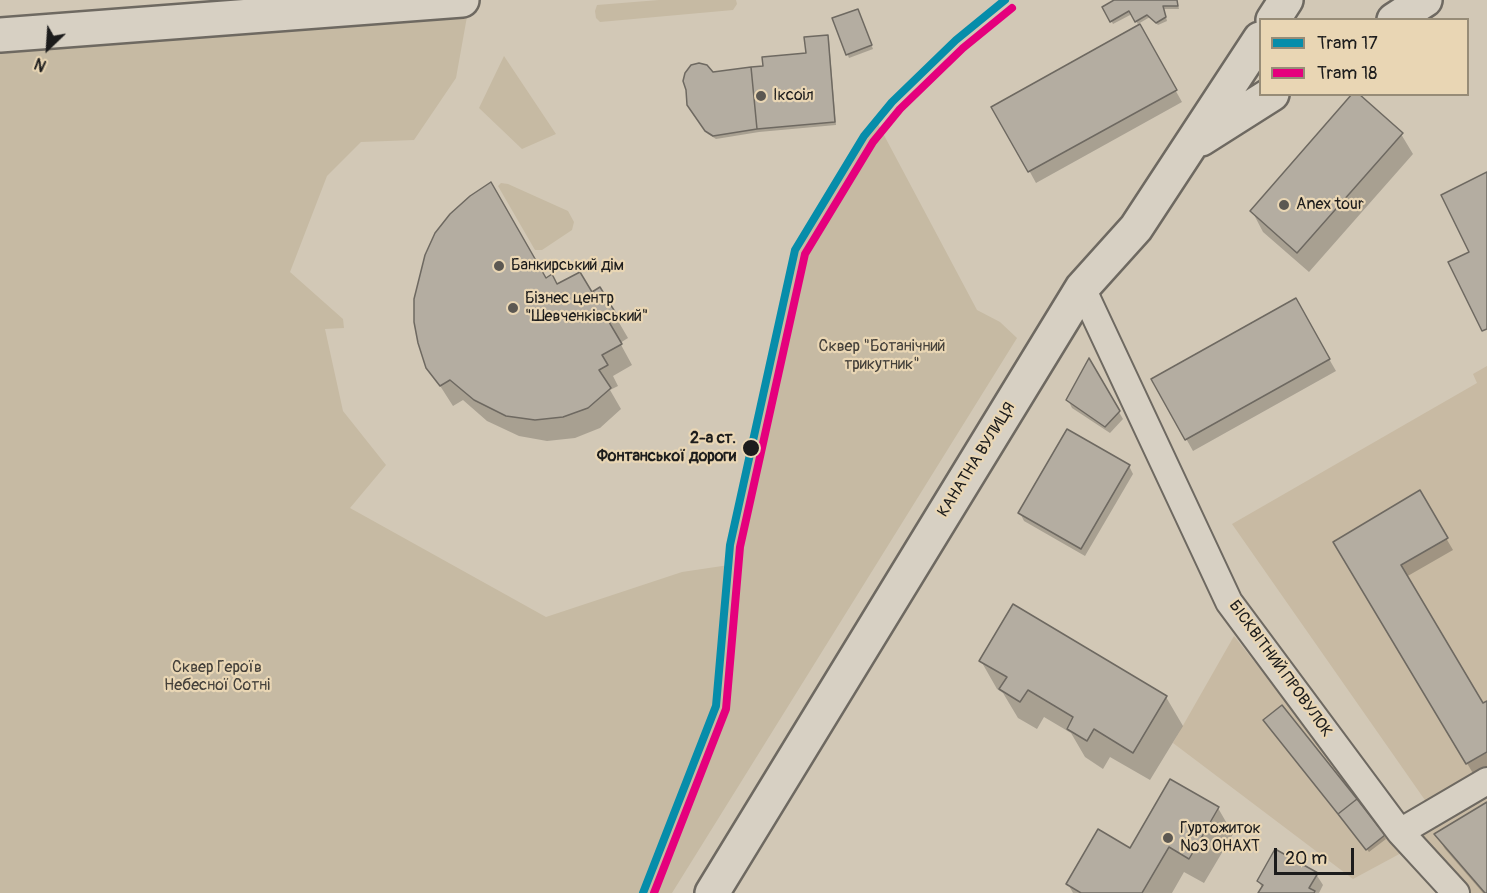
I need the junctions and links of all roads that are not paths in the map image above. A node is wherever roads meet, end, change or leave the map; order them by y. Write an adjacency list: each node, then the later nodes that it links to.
1 (462, 0): 6 (main road)
2 (1286, 0): 4 (main road)
3 (1425, 0): 5 (main road)
4 (1274, 18)
5 (1397, 18)
6 (0, 35)
7 (1259, 41): 9 (main road, КАНАТНА ВУЛИЦЯ)
8 (1269, 96): 9 (main road)
9 (1191, 144): 10 (main road, КАНАТНА ВУЛИЦЯ)
10 (1082, 288): 12 (street, БІСКВІТНИЙ ПРОВУЛОК); 13 (main road, КАНАТНА ВУЛИЦЯ)
11 (1487, 781): 12 (street)
12 (1401, 832): 14 (street, БІСКВІТНИЙ ПРОВУЛОК)
13 (712, 893)
14 (1456, 893)

